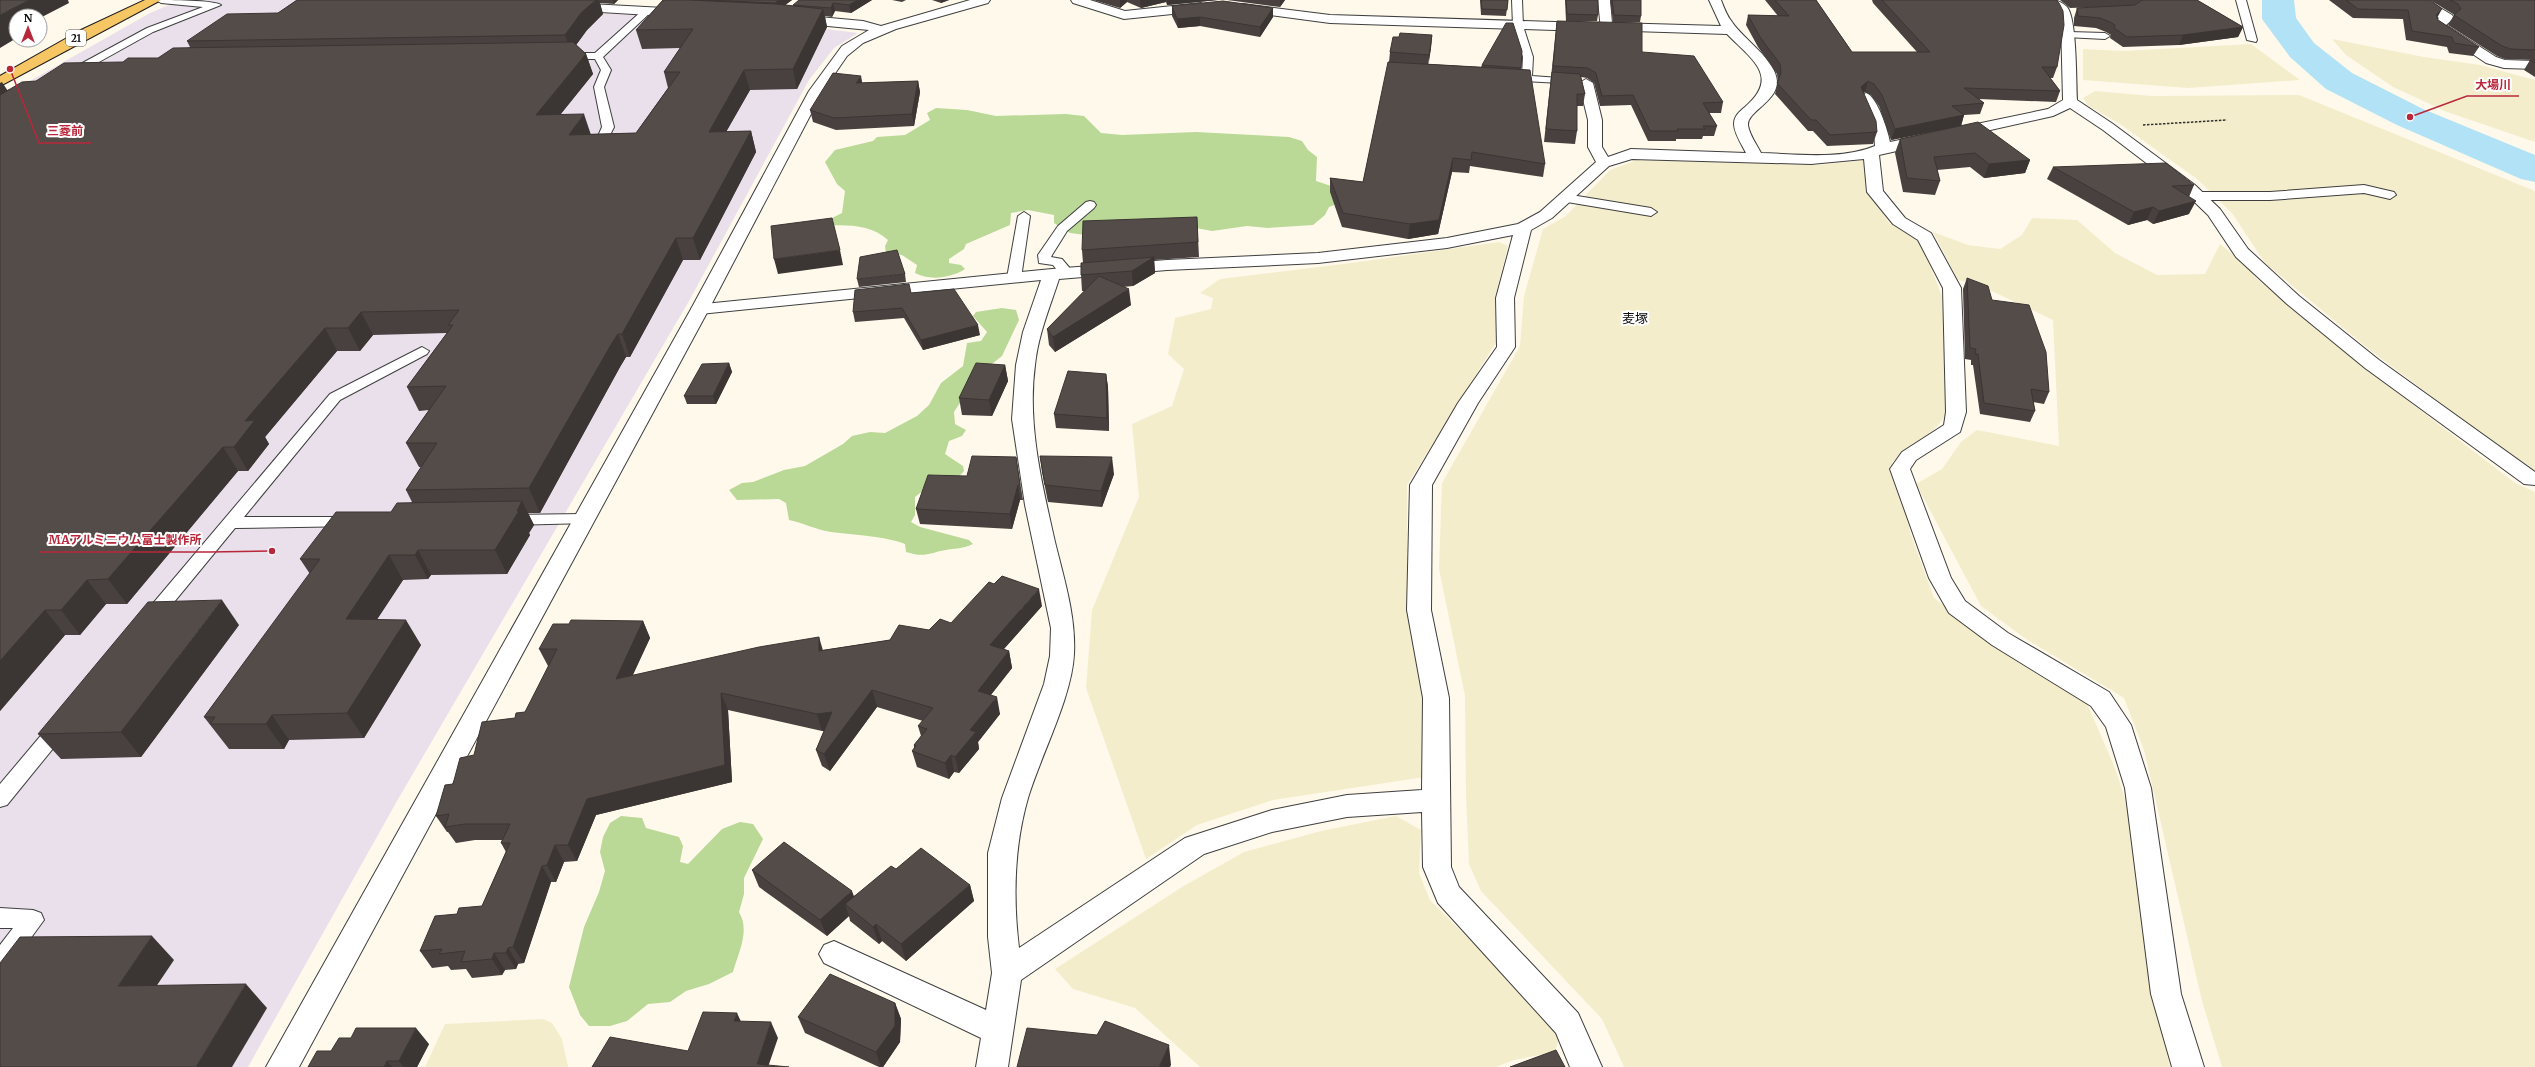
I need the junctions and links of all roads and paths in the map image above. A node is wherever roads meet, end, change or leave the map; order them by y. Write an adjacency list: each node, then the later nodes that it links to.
1 (155, 0): 32 (main road, 21)
2 (161, 0): 26 (lane)
3 (984, 0): 19 (street)
4 (1077, 0): 11 (street)
5 (1516, 0): 17 (lane)
6 (1604, 0): 18 (street)
7 (1716, 0): 20 (street)
8 (2051, 0): 21 (street)
9 (2241, 0): 23 (lane)
10 (2418, 0): 28 (street)
11 (1216, 6)
12 (1230, 6): 17 (street)
13 (562, 7): 14 (street)
14 (647, 11): 15 (street); 25 (lane)
15 (694, 13)
16 (788, 13): 19 (street)
17 (1518, 26): 18 (street); 30 (lane)
18 (1606, 27): 20 (street)
19 (883, 30): 51 (street)
20 (1731, 30): 40 (street)
21 (2069, 35): 22 (lane); 35 (street)
22 (2104, 36)
23 (2252, 40)
24 (550, 56): 25 (lane)
25 (598, 56): 38 (lane)
26 (84, 64): 27 (lane); 31 (lane)
27 (108, 64)
28 (2535, 65)
29 (1496, 77): 30 (lane)
30 (1526, 79): 33 (lane)
31 (58, 81)
32 (0, 82)
33 (1586, 83): 41 (street)
34 (1866, 97): 39 (street)
35 (2070, 102): 37 (street); 39 (street)
36 (2227, 120): 37 (path)
37 (2108, 127): 43 (street)
38 (601, 143)
39 (1877, 151): 40 (street); 70 (street)
40 (1755, 156): 41 (street)
41 (1604, 163): 44 (street)
42 (2390, 195): 43 (lane)
43 (2197, 196): 53 (street)
44 (1565, 198): 46 (lane); 48 (street)
45 (1090, 205): 49 (lane)
46 (1651, 212)
47 (1024, 216): 50 (lane)
48 (1523, 228): 49 (street); 61 (street)
49 (1059, 273): 50 (street); 65 (street)
50 (1014, 278): 51 (street)
51 (700, 309): 54 (street)
52 (422, 351): 57 (lane)
53 (2531, 479)
54 (584, 519): 55 (lane); 67 (street)
55 (490, 520)
56 (372, 521): 57 (lane)
57 (230, 523): 58 (lane)
58 (138, 633)
59 (72, 713): 60 (lane)
60 (0, 799)
61 (1435, 800): 65 (street); 69 (street)
62 (0, 918): 64 (lane)
63 (834, 954): 66 (street)
64 (0, 962)
65 (1007, 973): 66 (street)
66 (998, 1031): 68 (street)
67 (282, 1067)
68 (992, 1067)
69 (1586, 1067)
70 (2188, 1067)

